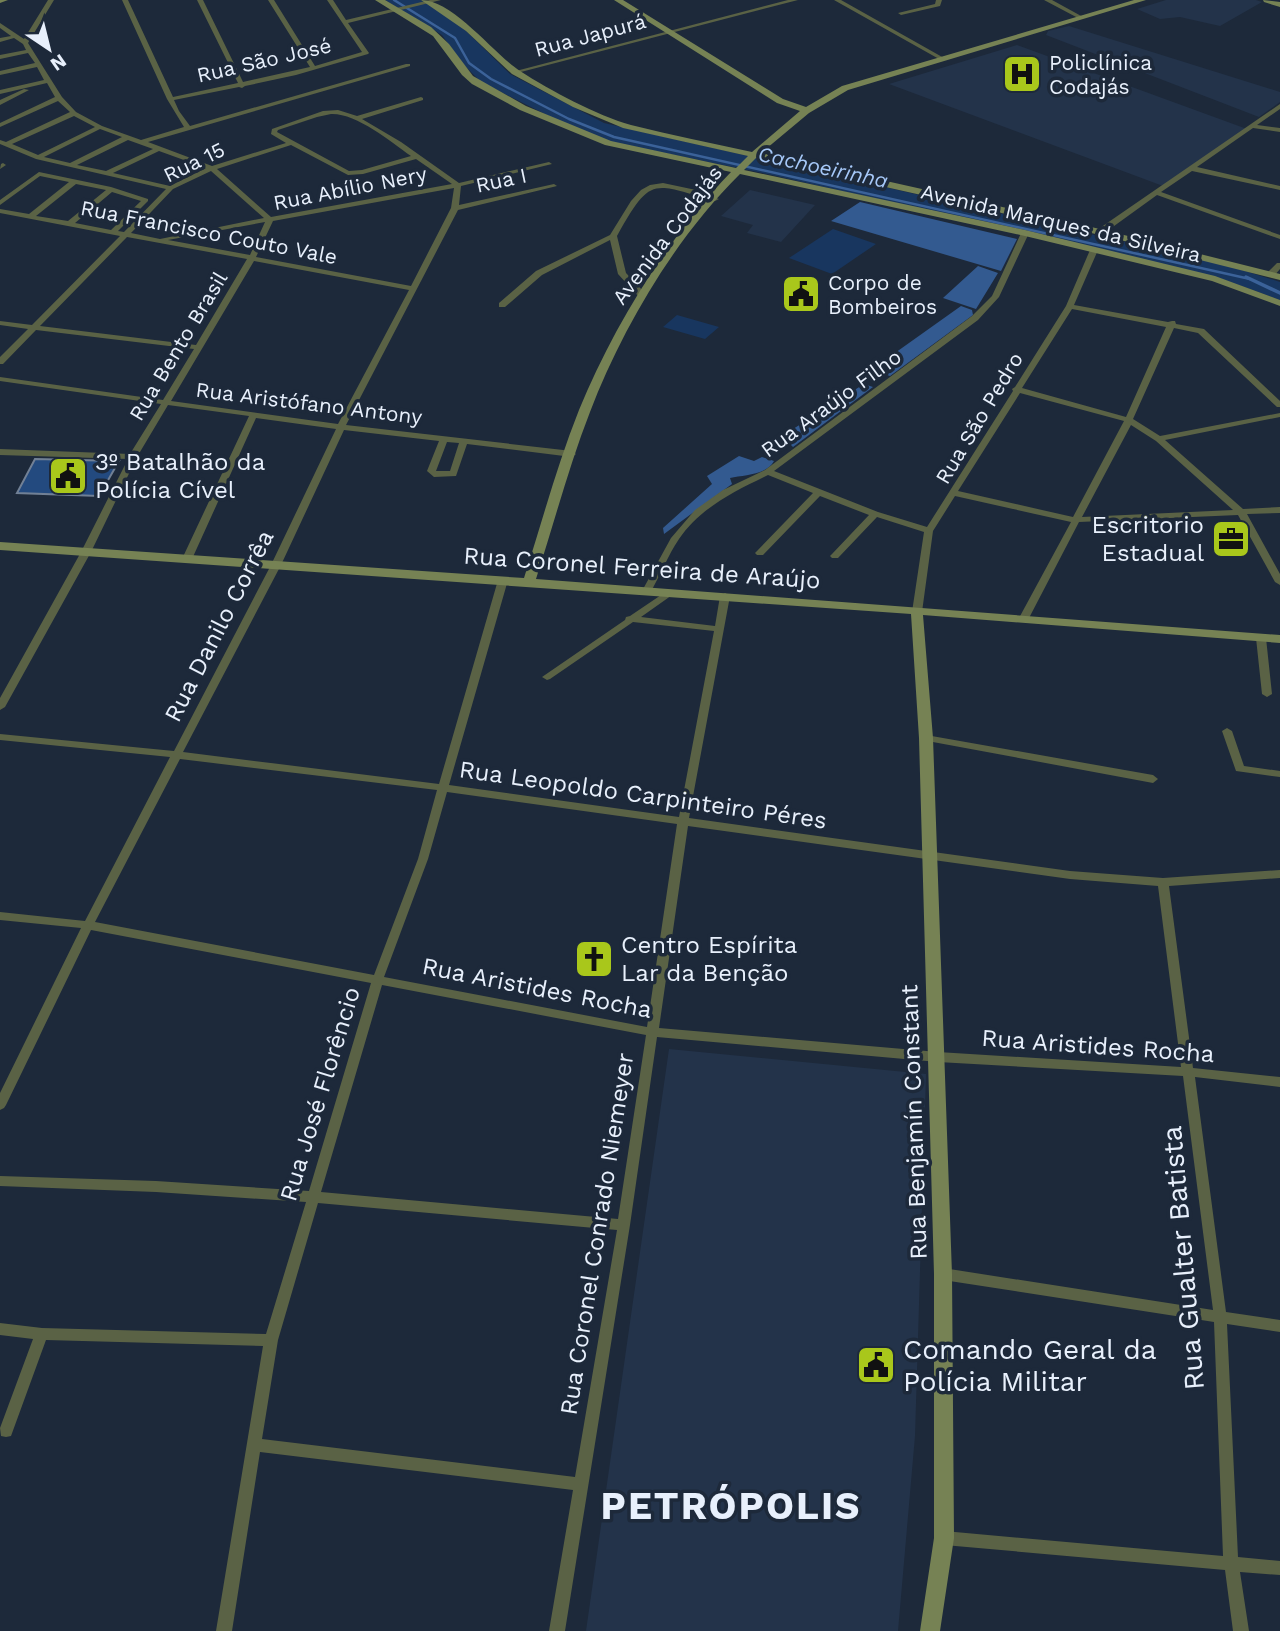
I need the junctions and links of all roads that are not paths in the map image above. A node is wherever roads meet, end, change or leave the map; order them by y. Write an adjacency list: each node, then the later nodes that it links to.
1 (51, 0): 25 (street)
2 (125, 0): 38 (street)
3 (200, 0): 35 (street)
4 (271, 0): 31 (street)
5 (330, 0): 20 (street)
6 (379, 0): 17 (street, Avenida Marques da Silveira)
7 (618, 0): 22 (street)
8 (795, 0): 22 (street, Rua Japurá)
9 (837, 0): 28 (street)
10 (939, 0): 18 (street)
11 (1047, 0): 19 (street)
12 (1054, 0): 19 (street)
13 (1142, 0): 19 (street, Avenida Codajás)
14 (1267, 0): 16 (street)
15 (429, 1): 17 (street); 32 (street, Avenida Marques da Silveira)
16 (1279, 2)
17 (398, 10): 20 (street); 62 (street, Avenida Marques da Silveira)
18 (901, 13)
19 (1082, 17): 28 (street, Avenida Codajás)
20 (344, 22): 31 (street, Rua São José)
21 (0, 25): 23 (street)
22 (672, 32): 32 (street, Rua Japurá); 42 (street)
23 (16, 37): 24 (street); 25 (street)
24 (0, 40)
25 (25, 43): 26 (street)
26 (28, 51): 27 (street); 29 (street)
27 (0, 57)
28 (941, 58): 42 (street, Avenida Codajás)
29 (36, 65): 33 (street); 34 (street)
30 (408, 65): 48 (street)
31 (313, 68): 35 (street, Rua São José)
32 (515, 72): 56 (street, Avenida Marques da Silveira)
33 (0, 73)
34 (44, 82): 36 (street); 37 (street); 40 (street)
35 (242, 86): 38 (street, Rua São José)
36 (0, 92)
37 (59, 98): 43 (street); 45 (street)
38 (170, 99): 48 (street)
39 (421, 99): 44 (street)
40 (0, 103)
41 (1280, 106): 46 (street)
42 (805, 110): 56 (street, Avenida Codajás)
43 (75, 113): 47 (street); 52 (street)
44 (355, 119): 53 (street); 55 (street)
45 (0, 125)
46 (1252, 126): 49 (street); 61 (street)
47 (100, 127): 50 (street); 57 (street)
48 (189, 129): 51 (street)
49 (1280, 130)
50 (128, 137): 51 (street); 59 (street)
51 (141, 142): 54 (street)
52 (3, 143): 57 (street)
53 (289, 144): 55 (street); 60 (street, Rua 15)
54 (159, 148): 60 (street); 63 (street)
55 (417, 156): 65 (street)
56 (755, 156): 62 (street, Avenida Codajás); 79 (street, Avenida Marques da Silveira)
57 (38, 158): 59 (street)
58 (549, 164): 65 (street, Rua Abílio Nery)
59 (71, 165): 63 (street)
60 (212, 168): 67 (street, Rua 15); 76 (street)
61 (1190, 168): 68 (street); 70 (street)
62 (740, 170): 71 (street, Avenida Codajás); 80 (street, Avenida Marques da Silveira)
63 (108, 174): 67 (street)
64 (75, 181): 69 (street); 72 (street); 75 (street)
65 (458, 185): 73 (street, Rua Danilo Corrêa); 76 (street, Rua Abílio Nery)
66 (554, 186): 73 (street, Rua I)
67 (171, 188): 81 (street, Rua 15)
68 (1280, 188)
69 (111, 189): 77 (street); 78 (street)
70 (1157, 193): 79 (street); 83 (street)
71 (715, 199): 82 (street); 90 (street, Avenida Codajás)
72 (0, 202)
73 (454, 208): 89 (street, Rua Danilo Corrêa)
74 (0, 211): 75 (street, Rua Francisco Couto Vale)
75 (30, 216): 77 (street, Rua Francisco Couto Vale)
76 (270, 220): 84 (street, Rua Abílio Nery); 86 (street, Rua Bento Brasil)
77 (69, 224): 78 (street, Rua Francisco Couto Vale)
78 (113, 232): 81 (street, Rua Francisco Couto Vale)
79 (1100, 232): 88 (street, Avenida Marques da Silveira)
80 (1025, 233): 85 (street, Avenida Marques da Silveira); 113 (street, Rua Araújo Filho)
81 (127, 234): 84 (street, Rua Francisco Couto Vale); 96 (street, Rua 15)
82 (613, 236): 90 (street); 92 (street)
83 (1280, 237)
84 (157, 240): 86 (street, Rua Francisco Couto Vale)
85 (1094, 250): 91 (street, Avenida Marques da Silveira); 93 (street, Rua São Pedro)
86 (251, 258): 89 (street, Rua Francisco Couto Vale); 97 (street, Rua Bento Brasil)
87 (1280, 265): 88 (street)
88 (1276, 276)
89 (412, 288): 106 (street, Rua Danilo Corrêa)
90 (642, 295): 111 (street, Avenida Codajás)
91 (1280, 303)
92 (502, 304)
93 (1070, 306): 95 (street); 100 (street, Rua São Pedro)
94 (0, 323): 96 (street)
95 (1172, 323): 102 (street); 105 (street)
96 (36, 327): 97 (street); 98 (street, Rua 15)
97 (197, 347): 101 (street, Rua Bento Brasil)
98 (0, 362)
99 (0, 379): 101 (street, Rua Aristófano Antony)
100 (1016, 389): 105 (street); 115 (street, Rua São Pedro)
101 (164, 402): 103 (street, Rua Aristófano Antony); 112 (street, Rua Bento Brasil)
102 (1280, 405)
103 (254, 414): 106 (street, Rua Aristófano Antony); 125 (street)
104 (1280, 415): 108 (street)
105 (1129, 420): 108 (street); 119 (street)
106 (341, 427): 107 (street, Rua Aristófano Antony); 126 (street, Rua Danilo Corrêa)
107 (444, 438): 109 (street, Rua Aristófano Antony); 109 (street)
108 (1159, 439): 117 (street)
109 (464, 441): 111 (street, Rua Aristófano Antony)
110 (0, 452): 112 (street)
111 (572, 454): 128 (street, Avenida Codajás)
112 (133, 457): 122 (street, Rua Bento Brasil)
113 (768, 472): 114 (street); 130 (street, Rua Araújo Filho)
114 (819, 492): 118 (street); 123 (street)
115 (955, 492): 119 (street); 120 (street, Rua São Pedro)
116 (1280, 510): 117 (street)
117 (1241, 512): 119 (street); 129 (street)
118 (875, 514): 120 (street); 124 (street)
119 (1075, 520): 134 (street)
120 (929, 531): 133 (street, Rua São Pedro)
121 (0, 546): 122 (street, Rua Coronel Ferreira de Araújo)
122 (86, 552): 125 (street, Rua Coronel Ferreira de Araújo); 141 (street, Rua Bento Brasil)
123 (760, 553)
124 (835, 556)
125 (187, 559): 126 (street, Rua Coronel Ferreira de Araújo)
126 (276, 565): 127 (street, Rua Coronel Ferreira de Araújo); 145 (street, Rua Danilo Corrêa)
127 (503, 580): 128 (street, Rua Coronel Ferreira de Araújo); 148 (street, Rua José Florêncio)
128 (529, 582): 130 (street, Rua Coronel Ferreira de Araújo)
129 (1280, 582)
130 (647, 591): 131 (street, Rua Coronel Ferreira de Araújo)
131 (670, 593): 132 (street, Rua Coronel Ferreira de Araújo); 135 (street)
132 (725, 596): 133 (street, Rua Coronel Ferreira de Araújo); 136 (street, Rua Coronel Conrado Niemeyer)
133 (917, 612): 134 (street, Rua Coronel Ferreira de Araújo); 144 (street, Rua Benjamín Constant)
134 (1024, 618): 137 (street, Rua Coronel Ferreira de Araújo)
135 (629, 619): 136 (street); 139 (street)
136 (719, 629): 149 (street, Rua Coronel Conrado Niemeyer)
137 (1261, 638): 138 (street, Rua Coronel Ferreira de Araújo); 140 (street)
138 (1280, 639)
139 (547, 677)
140 (1267, 694)
141 (0, 707)
142 (1227, 731): 146 (street)
143 (0, 737): 145 (street, Rua Leopoldo Carpinteiro Péres)
144 (926, 738): 147 (street); 150 (street, Rua Benjamín Constant)
145 (176, 753): 148 (street, Rua Leopoldo Carpinteiro Péres); 154 (street, Rua Danilo Corrêa)
146 (1280, 774)
147 (1153, 779)
148 (443, 787): 149 (street, Rua Leopoldo Carpinteiro Péres); 155 (street, Rua José Florêncio)
149 (683, 822): 150 (street, Rua Leopoldo Carpinteiro Péres); 156 (street, Rua Coronel Conrado Niemeyer)
150 (929, 857): 152 (street, Rua Leopoldo Carpinteiro Péres); 157 (street, Rua Benjamín Constant)
151 (1280, 874): 152 (street, Rua Leopoldo Carpinteiro Péres)
152 (1163, 882): 158 (street, Rua Gualter Batista)
153 (0, 916): 154 (street, Rua Aristides Rocha)
154 (88, 925): 155 (street, Rua Aristides Rocha); 160 (street, Rua Danilo Corrêa)
155 (378, 979): 156 (street, Rua Aristides Rocha); 162 (street, Rua José Florêncio)
156 (652, 1032): 157 (street, Rua Aristides Rocha); 163 (street, Rua Coronel Conrado Niemeyer)
157 (938, 1057): 158 (street, Rua Aristides Rocha); 164 (street, Rua Benjamín Constant)
158 (1191, 1072): 159 (street, Rua Aristides Rocha); 165 (street, Rua Gualter Batista)
159 (1280, 1083)
160 (0, 1105)
161 (0, 1181): 162 (street)
162 (312, 1196): 163 (street); 169 (street, Rua José Florêncio)
163 (624, 1225): 172 (street, Rua Coronel Conrado Niemeyer)
164 (943, 1274): 165 (street); 173 (street, Rua Benjamín Constant)
165 (1220, 1315): 166 (street); 174 (street, Rua Gualter Batista)
166 (1280, 1326)
167 (0, 1329): 168 (street)
168 (43, 1334): 169 (street); 170 (street)
169 (271, 1340): 171 (street, Rua José Florêncio)
170 (6, 1431)
171 (255, 1444): 172 (street); 176 (street, Rua José Florêncio)
172 (581, 1484): 177 (street, Rua Coronel Conrado Niemeyer)
173 (944, 1538): 174 (street); 178 (street, Rua Benjamín Constant)
174 (1231, 1562): 175 (street); 179 (street, Rua Gualter Batista)
175 (1280, 1568)
176 (224, 1631)
177 (557, 1631)
178 (930, 1631)
179 (1241, 1631)

